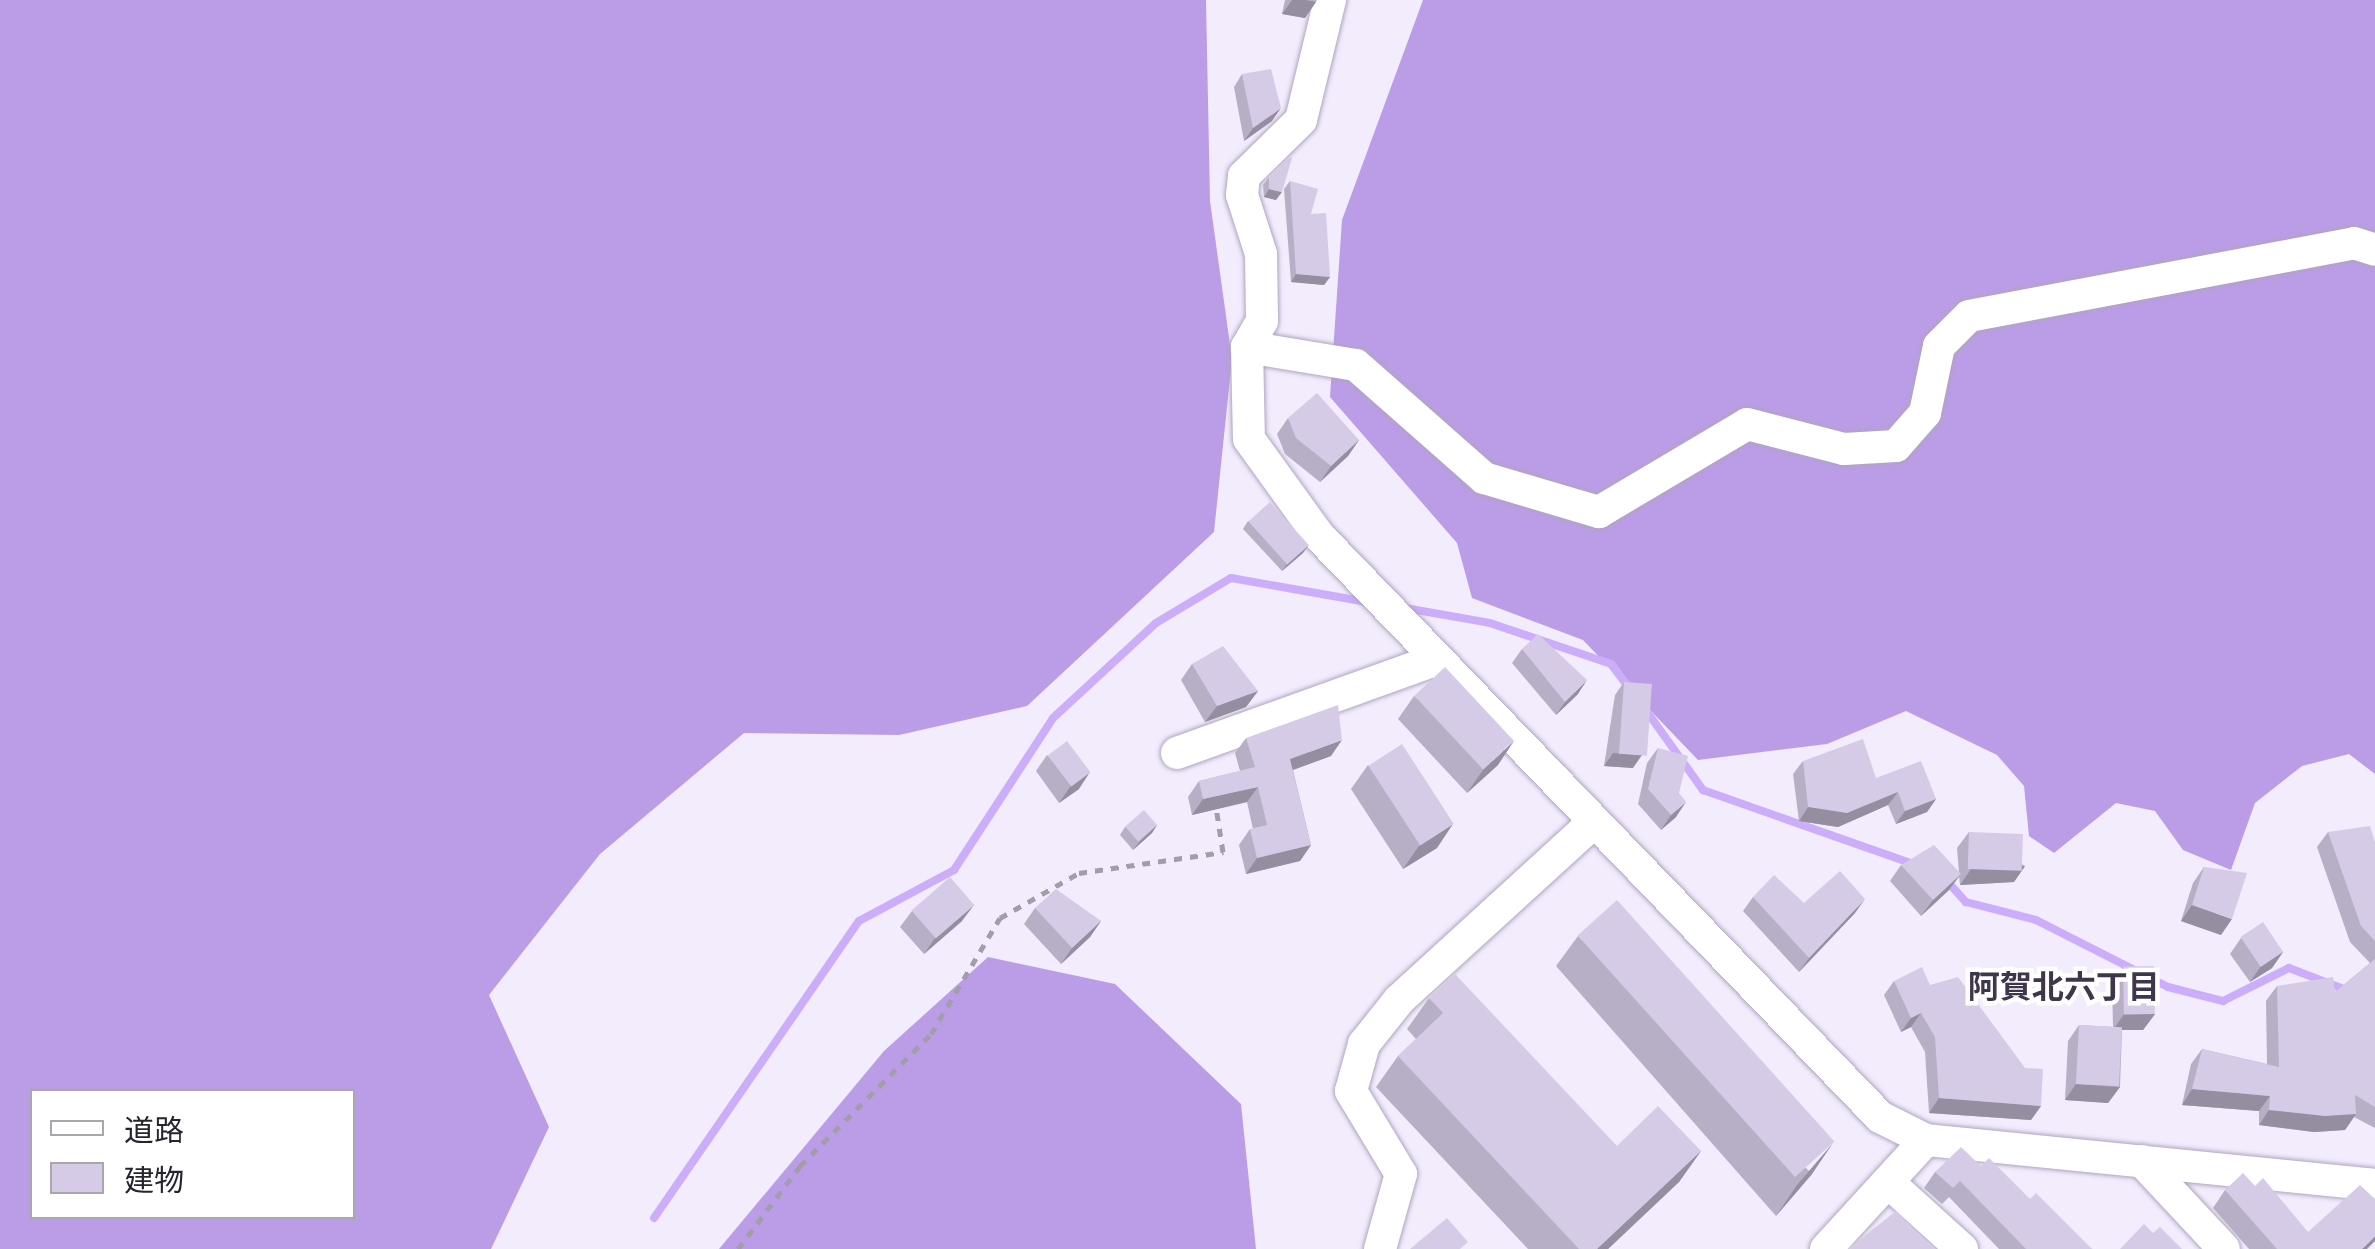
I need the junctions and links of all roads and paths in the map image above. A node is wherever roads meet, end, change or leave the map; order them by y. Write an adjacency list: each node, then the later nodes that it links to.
1 (1330, 0): 3 (street)
2 (2375, 250): 3 (street)
3 (1247, 347): 4 (street)
4 (1435, 660): 5 (street); 7 (street)
5 (1178, 753)
6 (1214, 798): 12 (path)
7 (1593, 824): 8 (street); 13 (street)
8 (1926, 1140): 9 (street); 10 (street)
9 (2142, 1162): 11 (street); 16 (street)
10 (1888, 1182): 14 (street); 15 (street)
11 (2375, 1185)
12 (738, 1249)
13 (1380, 1249)
14 (1826, 1249)
15 (1962, 1249)
16 (2224, 1249)

